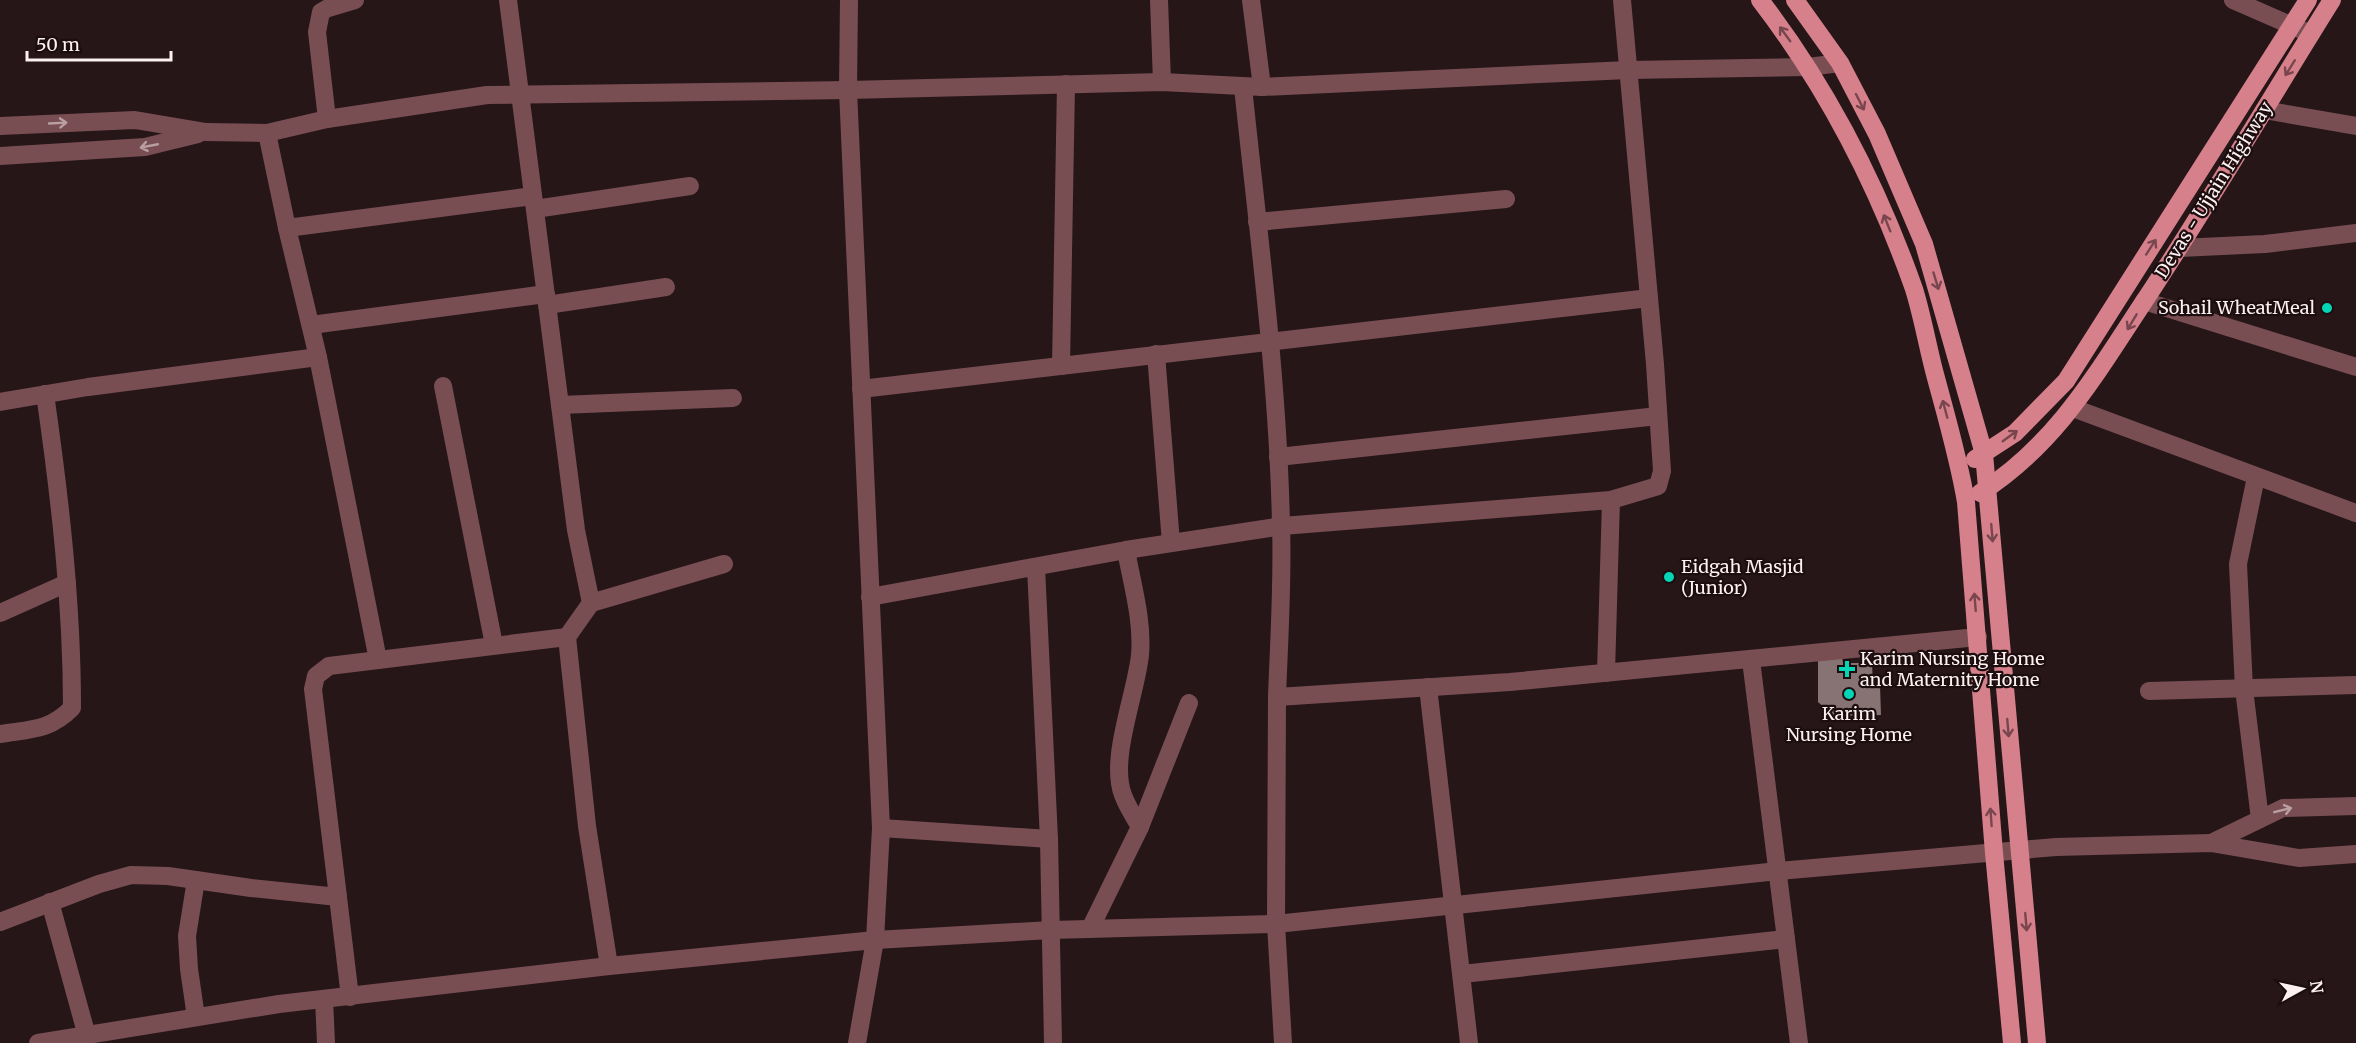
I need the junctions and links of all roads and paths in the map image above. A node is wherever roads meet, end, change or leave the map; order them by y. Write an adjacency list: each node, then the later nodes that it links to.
1 (355, 0): 24 (street)
2 (508, 0): 22 (street)
3 (849, 0): 21 (street)
4 (1159, 0): 17 (street)
5 (1251, 0): 20 (street)
6 (1622, 0): 16 (street)
7 (1760, 0): 15 (main road, one-way to 7)
8 (1795, 0): 14 (main road)
9 (2233, 0): 12 (street)
10 (2308, 0): 12 (main road, Devas - Ujjain Highway)
11 (2332, 0): 13 (main road, Devas - Ujjain Highway)
12 (2292, 26): 13 (street); 55 (main road, Devas - Ujjain Highway, one-way to 12)
13 (2311, 34): 23 (main road, Devas - Ujjain Highway, one-way to 23)
14 (1840, 63): 15 (street); 55 (main road, one-way to 55)
15 (1808, 67): 16 (street); 57 (main road, one-way to 15)
16 (1628, 70): 20 (street); 38 (street)
17 (1162, 82): 18 (street); 19 (street)
18 (1066, 84): 21 (street); 45 (street)
19 (1243, 87): 20 (street); 33 (street)
20 (1262, 87)
21 (848, 90): 22 (street); 48 (street)
22 (520, 94): 24 (street); 32 (street)
23 (2264, 110): 26 (street); 36 (main road, Devas - Ujjain Highway)
24 (327, 119): 28 (street)
25 (0, 126): 27 (street, one-way to 27)
26 (2356, 126)
27 (206, 132): 28 (street); 29 (street, one-way to 29)
28 (267, 133): 34 (street)
29 (0, 156)
30 (690, 186): 32 (street)
31 (1506, 199): 33 (street)
32 (534, 203): 34 (street); 39 (street)
33 (1257, 222): 42 (street)
34 (287, 228): 41 (street)
35 (2356, 233): 36 (street)
36 (2180, 248): 40 (main road, Devas - Ujjain Highway)
37 (666, 287): 39 (street)
38 (1649, 297): 42 (street); 54 (street)
39 (547, 300): 41 (street); 52 (street)
40 (2144, 301): 46 (street); 53 (main road, Devas - Ujjain Highway, one-way to 53)
41 (311, 325): 44 (street)
42 (1271, 341): 43 (street); 56 (street)
43 (1156, 354): 45 (street); 64 (street)
44 (318, 357): 49 (street); 75 (street)
45 (1061, 366): 48 (street)
46 (2356, 367)
47 (443, 386): 74 (street)
48 (861, 390): 69 (street)
49 (45, 394): 51 (street); 68 (street)
50 (733, 398): 52 (street)
51 (0, 402)
52 (560, 405): 70 (street)
53 (2073, 408): 58 (street); 59 (main road, Devas - Ujjain Highway)
54 (1658, 416): 56 (street); 60 (street)
55 (1984, 454): 57 (main road, Devas - Ujjain Highway); 59 (main road)
56 (1278, 457): 63 (street)
57 (1960, 466): 61 (main road)
58 (2256, 477): 62 (street); 80 (street)
59 (1989, 488): 61 (main road, Devas - Ujjain Highway); 91 (main road, one-way to 91)
60 (1611, 500): 63 (street); 77 (street)
61 (1966, 502): 73 (main road, one-way to 61)
62 (2356, 513)
63 (1282, 526): 64 (street); 82 (street)
64 (1171, 543): 65 (street)
65 (1126, 550): 67 (street); 87 (street)
66 (724, 564): 70 (street)
67 (1036, 567): 69 (street); 89 (street)
68 (67, 584): 71 (street); 84 (street)
69 (870, 597): 88 (street)
70 (591, 603): 72 (street)
71 (0, 613)
72 (567, 637): 74 (street); 105 (street)
73 (1978, 637): 76 (street); 92 (main road, one-way to 73)
74 (494, 645): 75 (street)
75 (378, 660): 96 (street)
76 (1751, 660): 77 (street); 94 (street)
77 (1606, 673): 79 (street)
78 (2356, 685): 80 (street)
79 (1428, 687): 82 (street); 98 (street)
80 (2244, 688): 81 (street); 86 (street)
81 (2149, 691)
82 (1277, 697): 100 (street)
83 (1189, 703): 87 (street)
84 (0, 734)
85 (2356, 806): 86 (street, one-way to 85)
86 (2260, 819): 90 (street)
87 (1140, 827): 101 (street)
88 (881, 828): 89 (street); 104 (street)
89 (1049, 839): 102 (street)
90 (2211, 843): 91 (street); 93 (street)
91 (2019, 850): 92 (street); 119 (main road, one-way to 119)
92 (1994, 852): 94 (street); 118 (main road)
93 (2356, 854)
94 (1778, 871): 98 (street); 103 (street)
95 (196, 880): 96 (street); 97 (street); 109 (street)
96 (338, 897): 107 (street)
97 (50, 902): 99 (street); 110 (street)
98 (1454, 906): 100 (street); 106 (street)
99 (0, 922)
100 (1276, 924): 101 (street); 115 (street)
101 (1090, 929): 102 (street)
102 (1051, 930): 104 (street); 114 (street)
103 (1786, 939): 106 (street); 117 (street)
104 (875, 940): 105 (street); 113 (street)
105 (609, 966): 107 (street)
106 (1462, 974): 116 (street)
107 (350, 997): 108 (street)
108 (324, 999): 109 (street); 112 (street)
109 (196, 1017): 110 (street)
110 (87, 1036): 111 (street)
111 (38, 1043)
112 (326, 1043)
113 (857, 1043)
114 (1053, 1043)
115 (1283, 1043)
116 (1469, 1043)
117 (1799, 1043)
118 (2012, 1043)
119 (2037, 1043)

